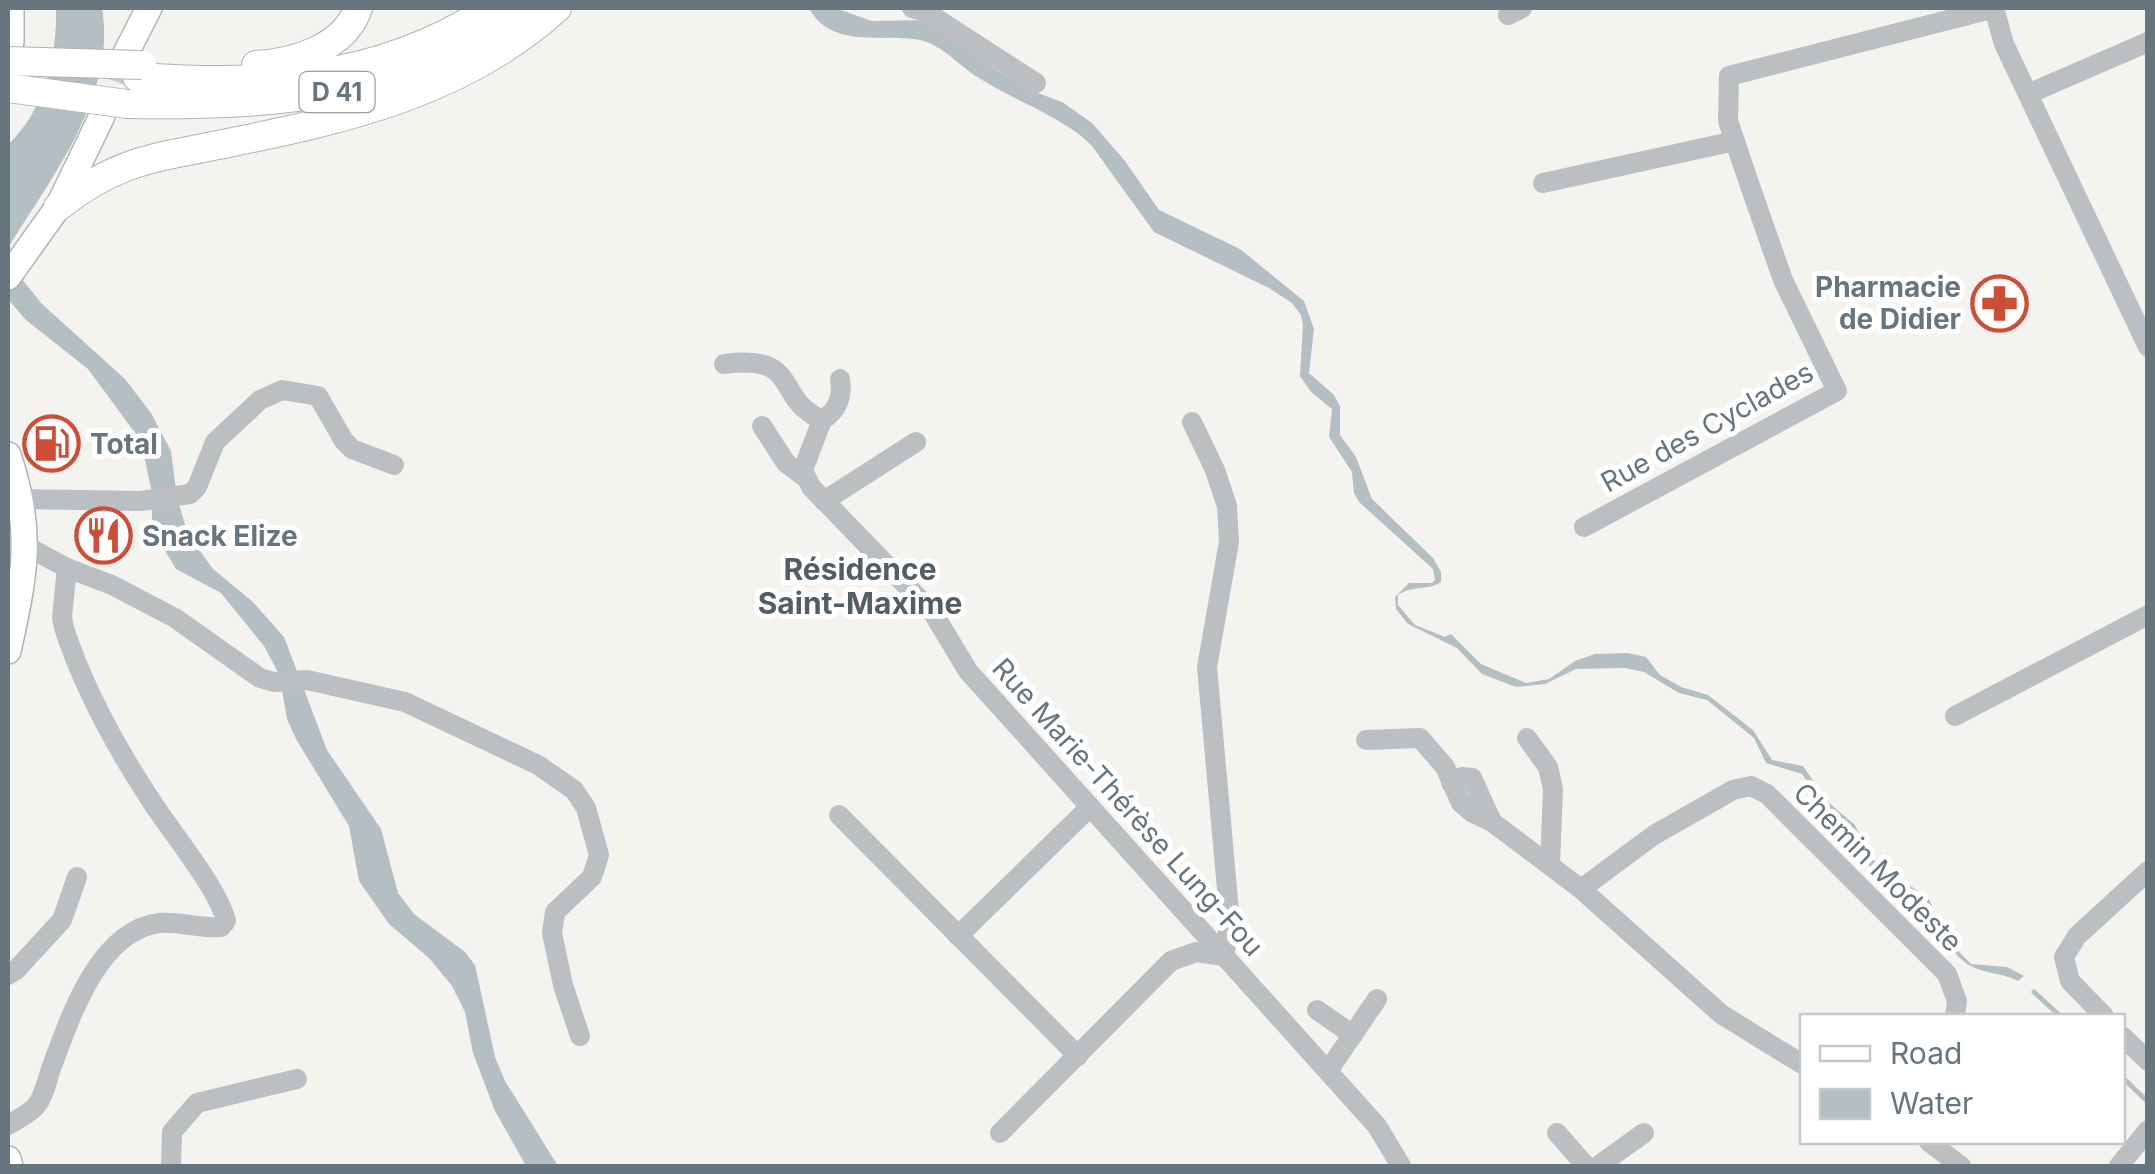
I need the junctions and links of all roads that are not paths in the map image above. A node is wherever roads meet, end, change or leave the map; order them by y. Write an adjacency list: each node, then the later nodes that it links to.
1 (11, 8): 10 (main road)
2 (149, 8): 11 (main road)
3 (358, 8): 11 (highway)
4 (491, 8): 11 (highway, D 41)
5 (529, 8): 16 (highway, D 41)
6 (558, 8): 19 (highway)
7 (912, 8): 12 (street)
8 (1995, 8): 14 (street); 17 (street, Rue des Cyclades)
9 (2148, 42): 14 (street)
10 (9, 56): 11 (highway, bridge)
11 (135, 65)
12 (1036, 83)
13 (8, 88): 16 (highway, D 41, bridge)
14 (2028, 94): 21 (street)
15 (8, 100): 16 (highway, bridge)
16 (114, 110): 19 (main road)
17 (1735, 140): 18 (street); 33 (street, Rue des Cyclades)
18 (1543, 183)
19 (58, 207): 20 (main road)
20 (12, 271)
21 (2141, 314): 22 (street)
22 (2148, 347)
23 (724, 364): 25 (street)
24 (840, 379): 25 (street)
25 (822, 420): 31 (street)
26 (1192, 422): 48 (street)
27 (762, 426): 31 (street, Rue Marie-Thérèse Lung-Fou)
28 (916, 442): 31 (street)
29 (8, 455): 32 (main road)
30 (394, 465): 32 (street)
31 (814, 489): 41 (street, Rue Marie-Thérèse Lung-Fou)
32 (20, 499): 34 (main road)
33 (1584, 527)
34 (17, 543): 35 (street); 37 (main road)
35 (67, 568): 55 (street); 62 (street)
36 (2148, 616): 38 (street)
37 (9, 637)
38 (1955, 716)
39 (1527, 738): 43 (street)
40 (1366, 740): 43 (street)
41 (1090, 807): 47 (street); 48 (street, Rue Marie-Thérèse Lung-Fou)
42 (839, 815): 47 (street)
43 (1550, 865): 46 (street)
44 (2148, 871): 53 (street)
45 (76, 877): 49 (street)
46 (1581, 890): 52 (street, Chemin Modeste); 59 (street)
47 (958, 936): 57 (street)
48 (1224, 956): 57 (street); 60 (street, Rue Marie-Thérèse Lung-Fou)
49 (8, 975)
50 (1377, 999): 54 (street)
51 (1317, 1010): 54 (street)
52 (1955, 1014)
53 (2102, 1014)
54 (1353, 1035): 60 (street)
55 (580, 1036)
56 (2125, 1039): 58 (street)
57 (1078, 1056): 66 (street)
58 (2148, 1062)
59 (1800, 1063)
60 (1328, 1071): 71 (street, Rue Marie-Thérèse Lung-Fou)
61 (297, 1079): 70 (street)
62 (8, 1125)
63 (2148, 1130): 75 (street)
64 (1557, 1133): 72 (street)
65 (1644, 1133): 73 (street)
66 (1000, 1134)
67 (1932, 1144): 74 (street)
68 (8, 1159): 69 (main road)
69 (10, 1166)
70 (171, 1166)
71 (1401, 1166)
72 (1586, 1166)
73 (1598, 1166)
74 (1961, 1166)
75 (2119, 1166)

